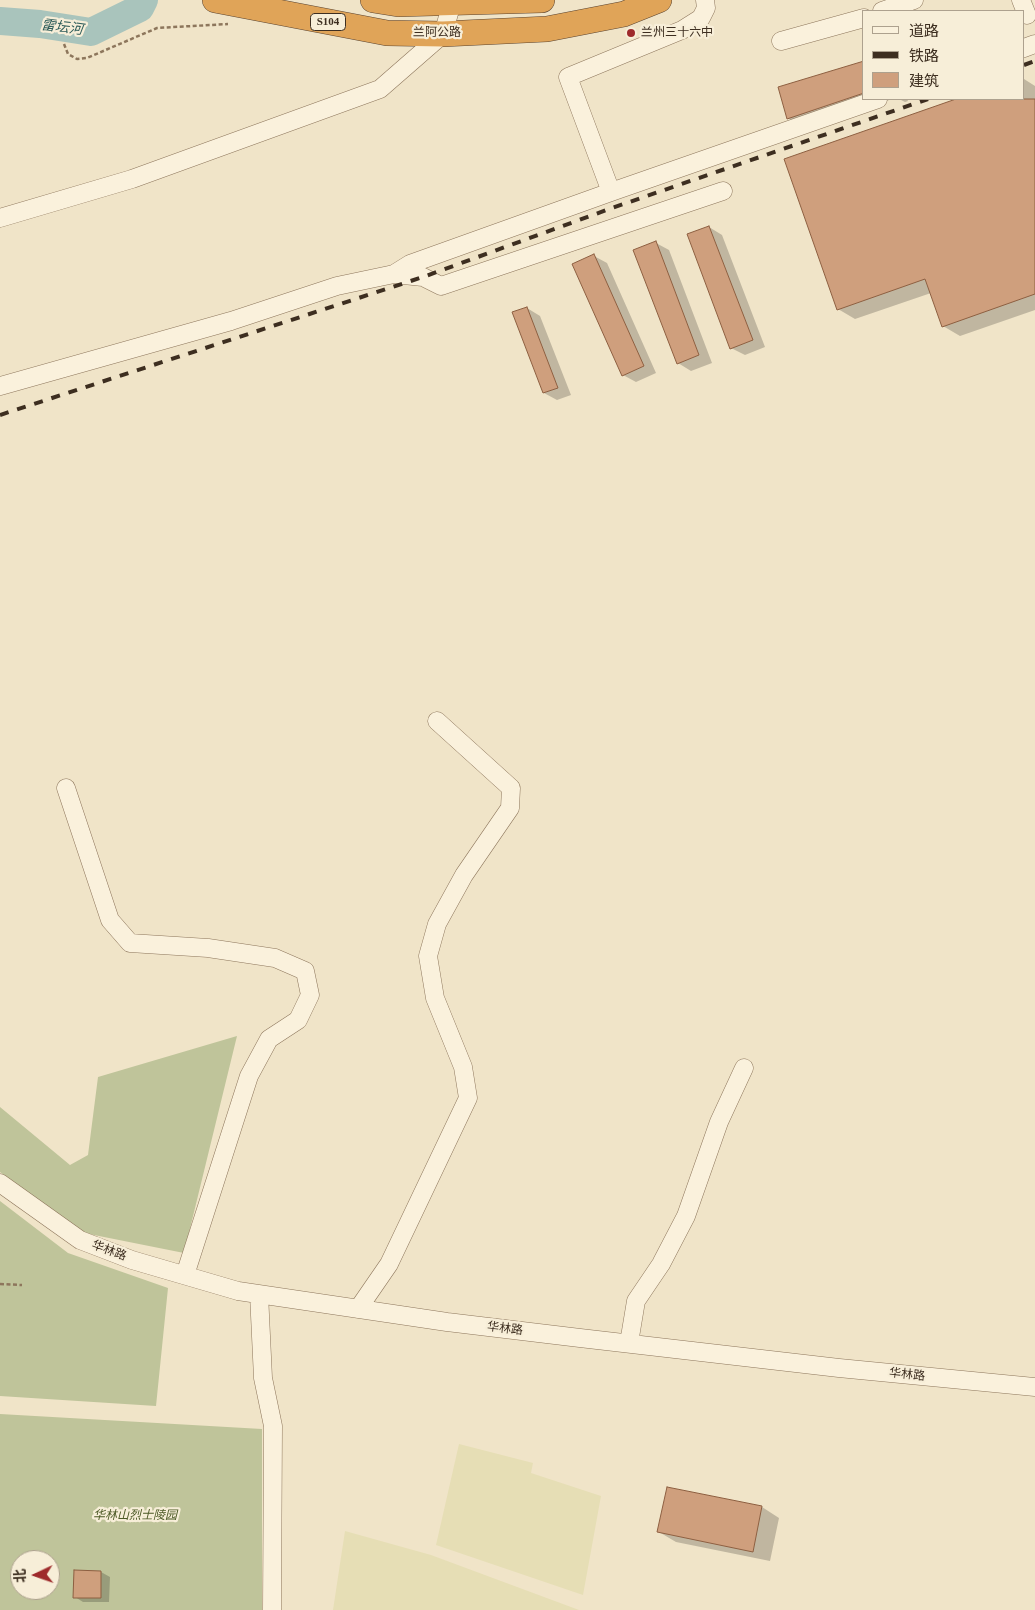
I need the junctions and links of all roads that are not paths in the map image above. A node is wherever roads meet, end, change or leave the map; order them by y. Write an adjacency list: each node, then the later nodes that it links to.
1 (215, 0): 11 (highway, 兰阿公路 / S104)
2 (373, 0): 7 (highway)
3 (542, 0): 7 (highway); 10 (street)
4 (659, 0): 10 (highway, 兰阿公路 / S104)
5 (705, 0): 15 (street)
6 (914, 0): 8 (street)
7 (452, 3): 11 (street)
8 (885, 10)
9 (862, 19): 12 (street)
10 (547, 29): 11 (highway, 兰阿公路 / S104)
11 (443, 34): 16 (street)
12 (781, 41)
13 (875, 100): 15 (street)
14 (724, 191): 17 (street)
15 (611, 192): 17 (street)
16 (0, 218)
17 (394, 274): 18 (street)
18 (0, 386)
19 (437, 721): 25 (street)
20 (66, 788): 23 (street)
21 (744, 1068): 26 (street)
22 (0, 1183): 23 (street, 华林路)
23 (185, 1275): 24 (street, 华林路)
24 (259, 1294): 25 (street, 华林路); 28 (street)
25 (358, 1309): 26 (street, 华林路)
26 (629, 1344): 27 (street, 华林路)
27 (1035, 1387)
28 (272, 1610)

